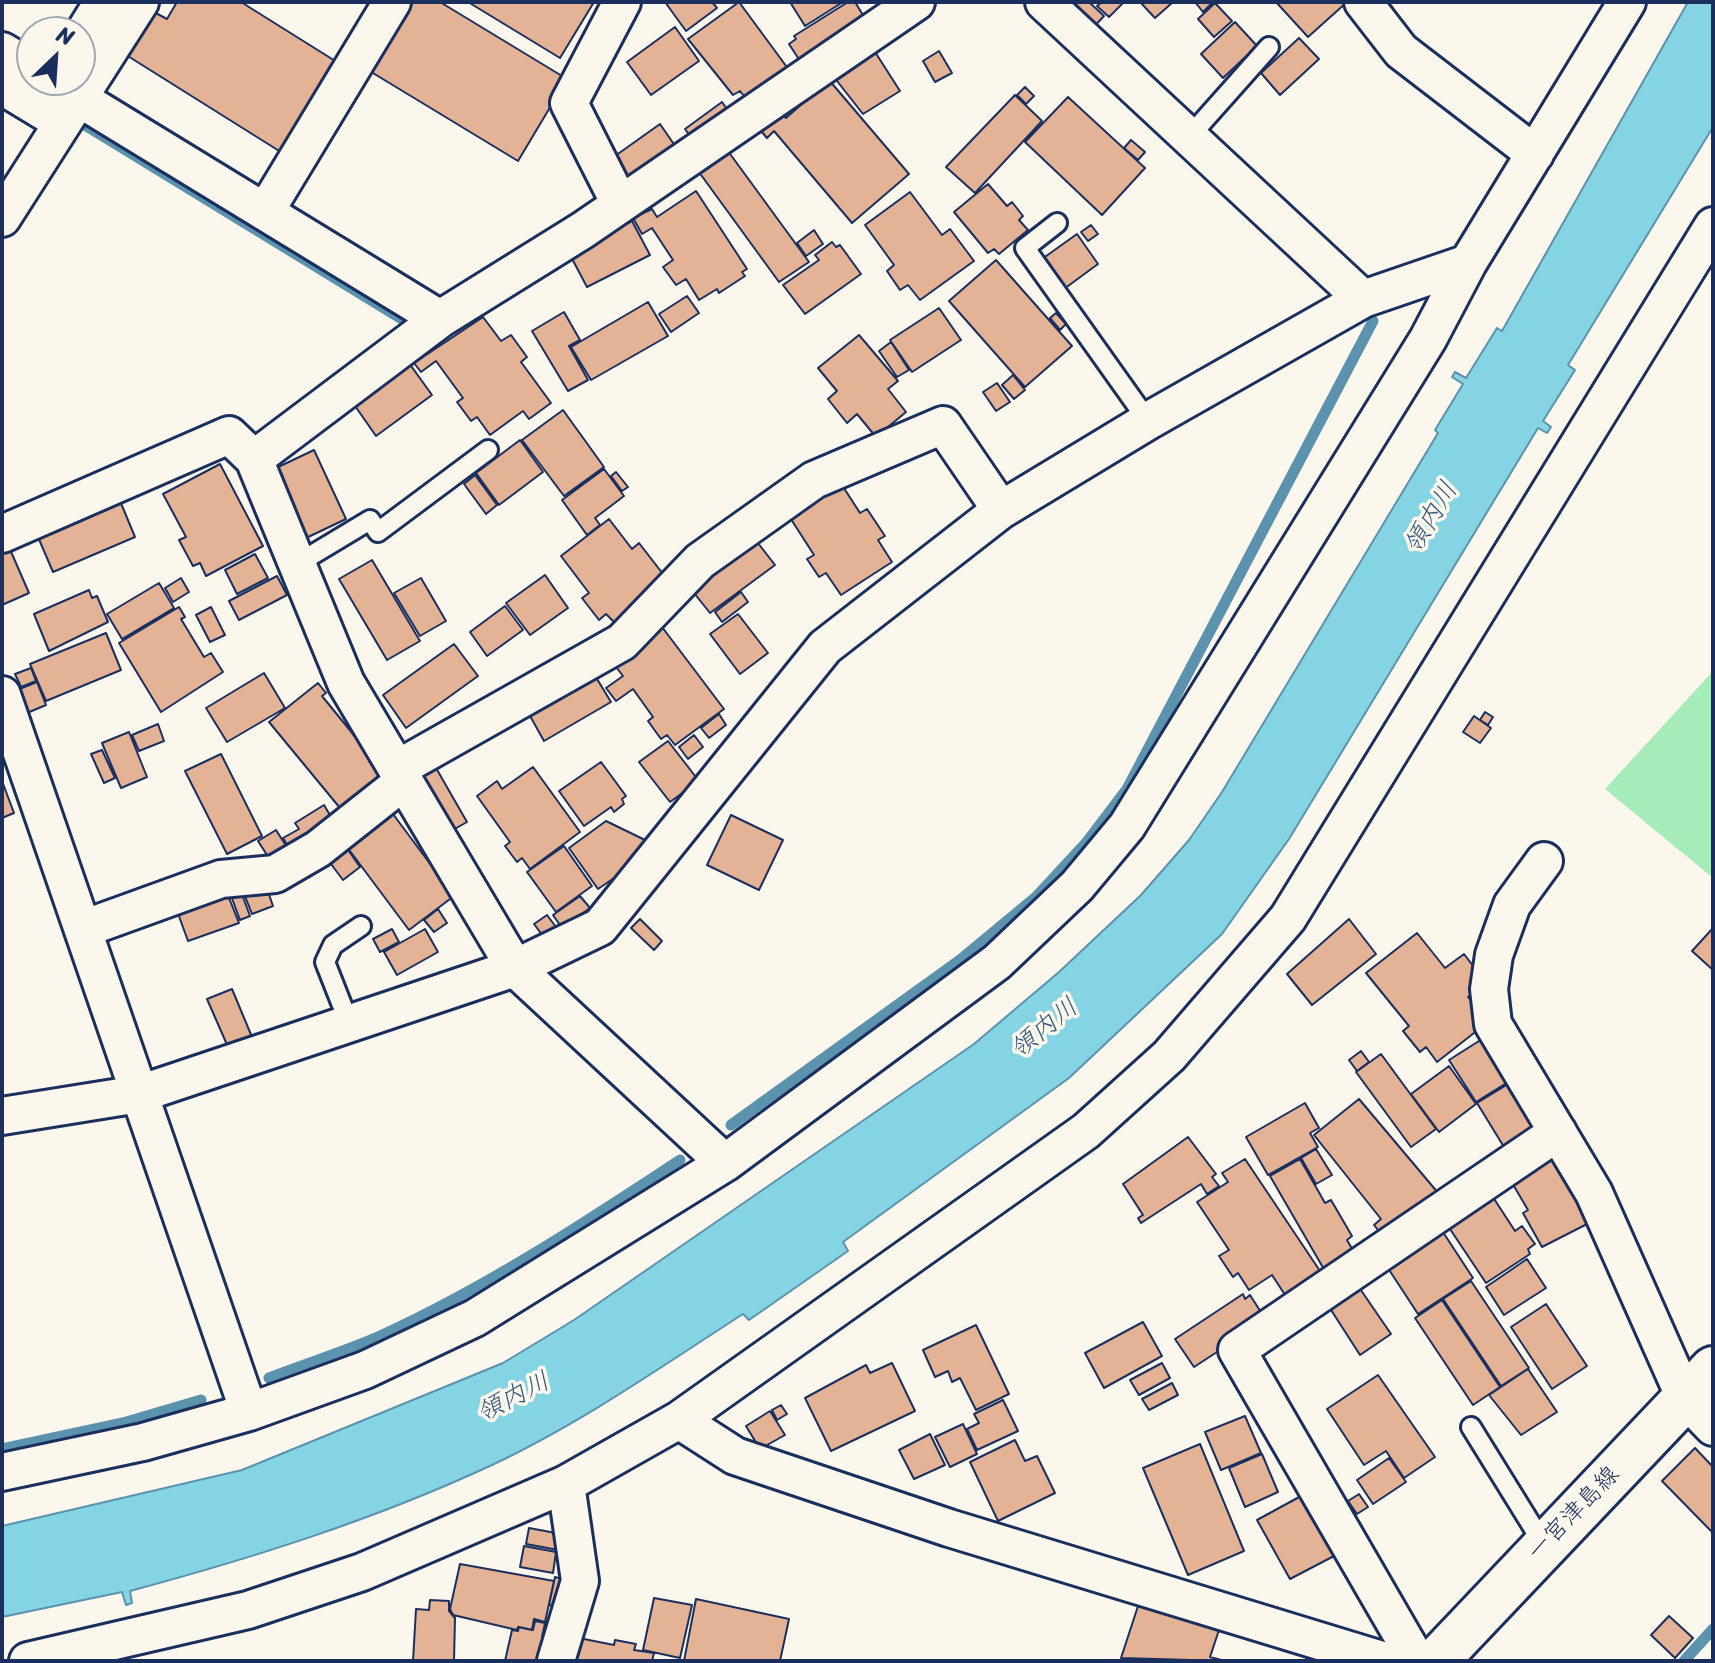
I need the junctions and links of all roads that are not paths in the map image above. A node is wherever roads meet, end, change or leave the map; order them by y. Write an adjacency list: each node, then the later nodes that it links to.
1 (140, 2): 8 (street)
2 (392, 2): 15 (street)
3 (622, 2): 14 (street)
4 (916, 2): 14 (street)
5 (1044, 2): 12 (street)
6 (1363, 2): 13 (street)
7 (1627, 2): 13 (street)
8 (96, 47)
9 (1269, 47): 12 (lane)
10 (52, 96): 16 (street)
11 (67, 96): 15 (street)
12 (1189, 137): 20 (street)
13 (1535, 154): 19 (street)
14 (620, 204): 21 (street)
15 (265, 212): 21 (street)
16 (2, 218)
17 (1057, 223): 22 (lane)
18 (1713, 226): 41 (street)
19 (1468, 263): 20 (street); 38 (street)
20 (1363, 299): 22 (street)
21 (440, 319): 24 (street)
22 (1148, 421): 25 (street)
23 (488, 450): 27 (lane)
24 (254, 459): 26 (street); 27 (street)
25 (1001, 510): 29 (street); 33 (street)
26 (2, 534)
27 (297, 564): 29 (street)
28 (2, 695): 32 (street)
29 (400, 775): 32 (street); 33 (street)
30 (1544, 861): 37 (street)
31 (361, 926): 34 (lane)
32 (83, 929): 35 (street)
33 (515, 968): 34 (street); 38 (street)
34 (349, 1023): 35 (street)
35 (139, 1094): 36 (street); 40 (street)
36 (2, 1116)
37 (1558, 1132): 39 (street); 49 (street)
38 (725, 1163): 40 (street)
39 (1704, 1398): 45 (main road, 一宮津島線)
40 (249, 1412): 43 (street)
41 (679, 1420): 44 (street); 48 (street)
42 (1471, 1427): 45 (lane)
43 (2, 1472)
44 (566, 1484): 46 (street); 47 (street)
45 (1544, 1545): 50 (main road, 一宮津島線)
46 (28, 1661)
47 (556, 1661)
48 (1385, 1661)
49 (1417, 1661)
50 (1436, 1661)

